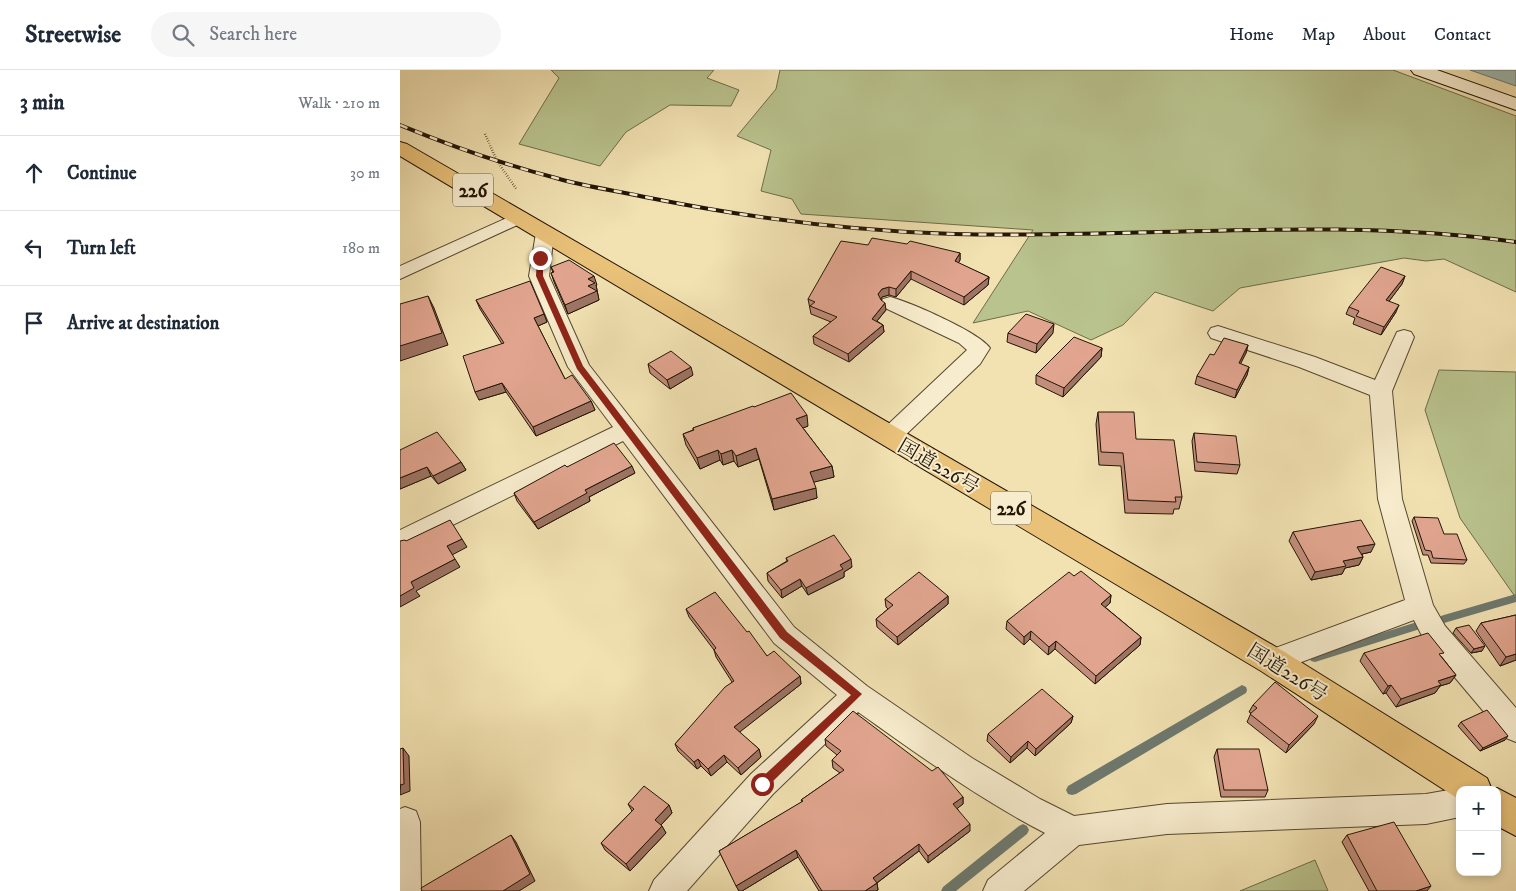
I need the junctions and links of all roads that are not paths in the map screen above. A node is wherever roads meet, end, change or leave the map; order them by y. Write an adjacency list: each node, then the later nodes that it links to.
1 (1420, 70): 2 (street)
2 (1516, 104)
3 (400, 148): 4 (highway, 国道226号 / 226)
4 (520, 217): 5 (highway, 国道226号 / 226); 6 (street)
5 (545, 232): 11 (street); 12 (highway, 国道226号 / 226)
6 (400, 273)
7 (890, 303): 12 (street)
8 (1218, 333): 10 (street)
9 (1404, 337): 10 (street)
10 (1381, 391): 14 (street)
11 (628, 429): 13 (street); 16 (street)
12 (889, 437): 15 (highway, 国道226号 / 226)
13 (400, 541)
14 (1420, 606): 15 (street); 17 (street)
15 (1272, 661): 18 (highway, 国道226号 / 226)
16 (857, 694): 23 (street); 25 (street)
17 (1516, 729)
18 (1468, 786)
19 (1456, 803): 23 (street)
20 (1501, 808): 21 (highway)
21 (1516, 819)
22 (406, 822): 24 (street)
23 (1072, 831): 26 (street)
24 (405, 891)
25 (665, 891)
26 (999, 891)

